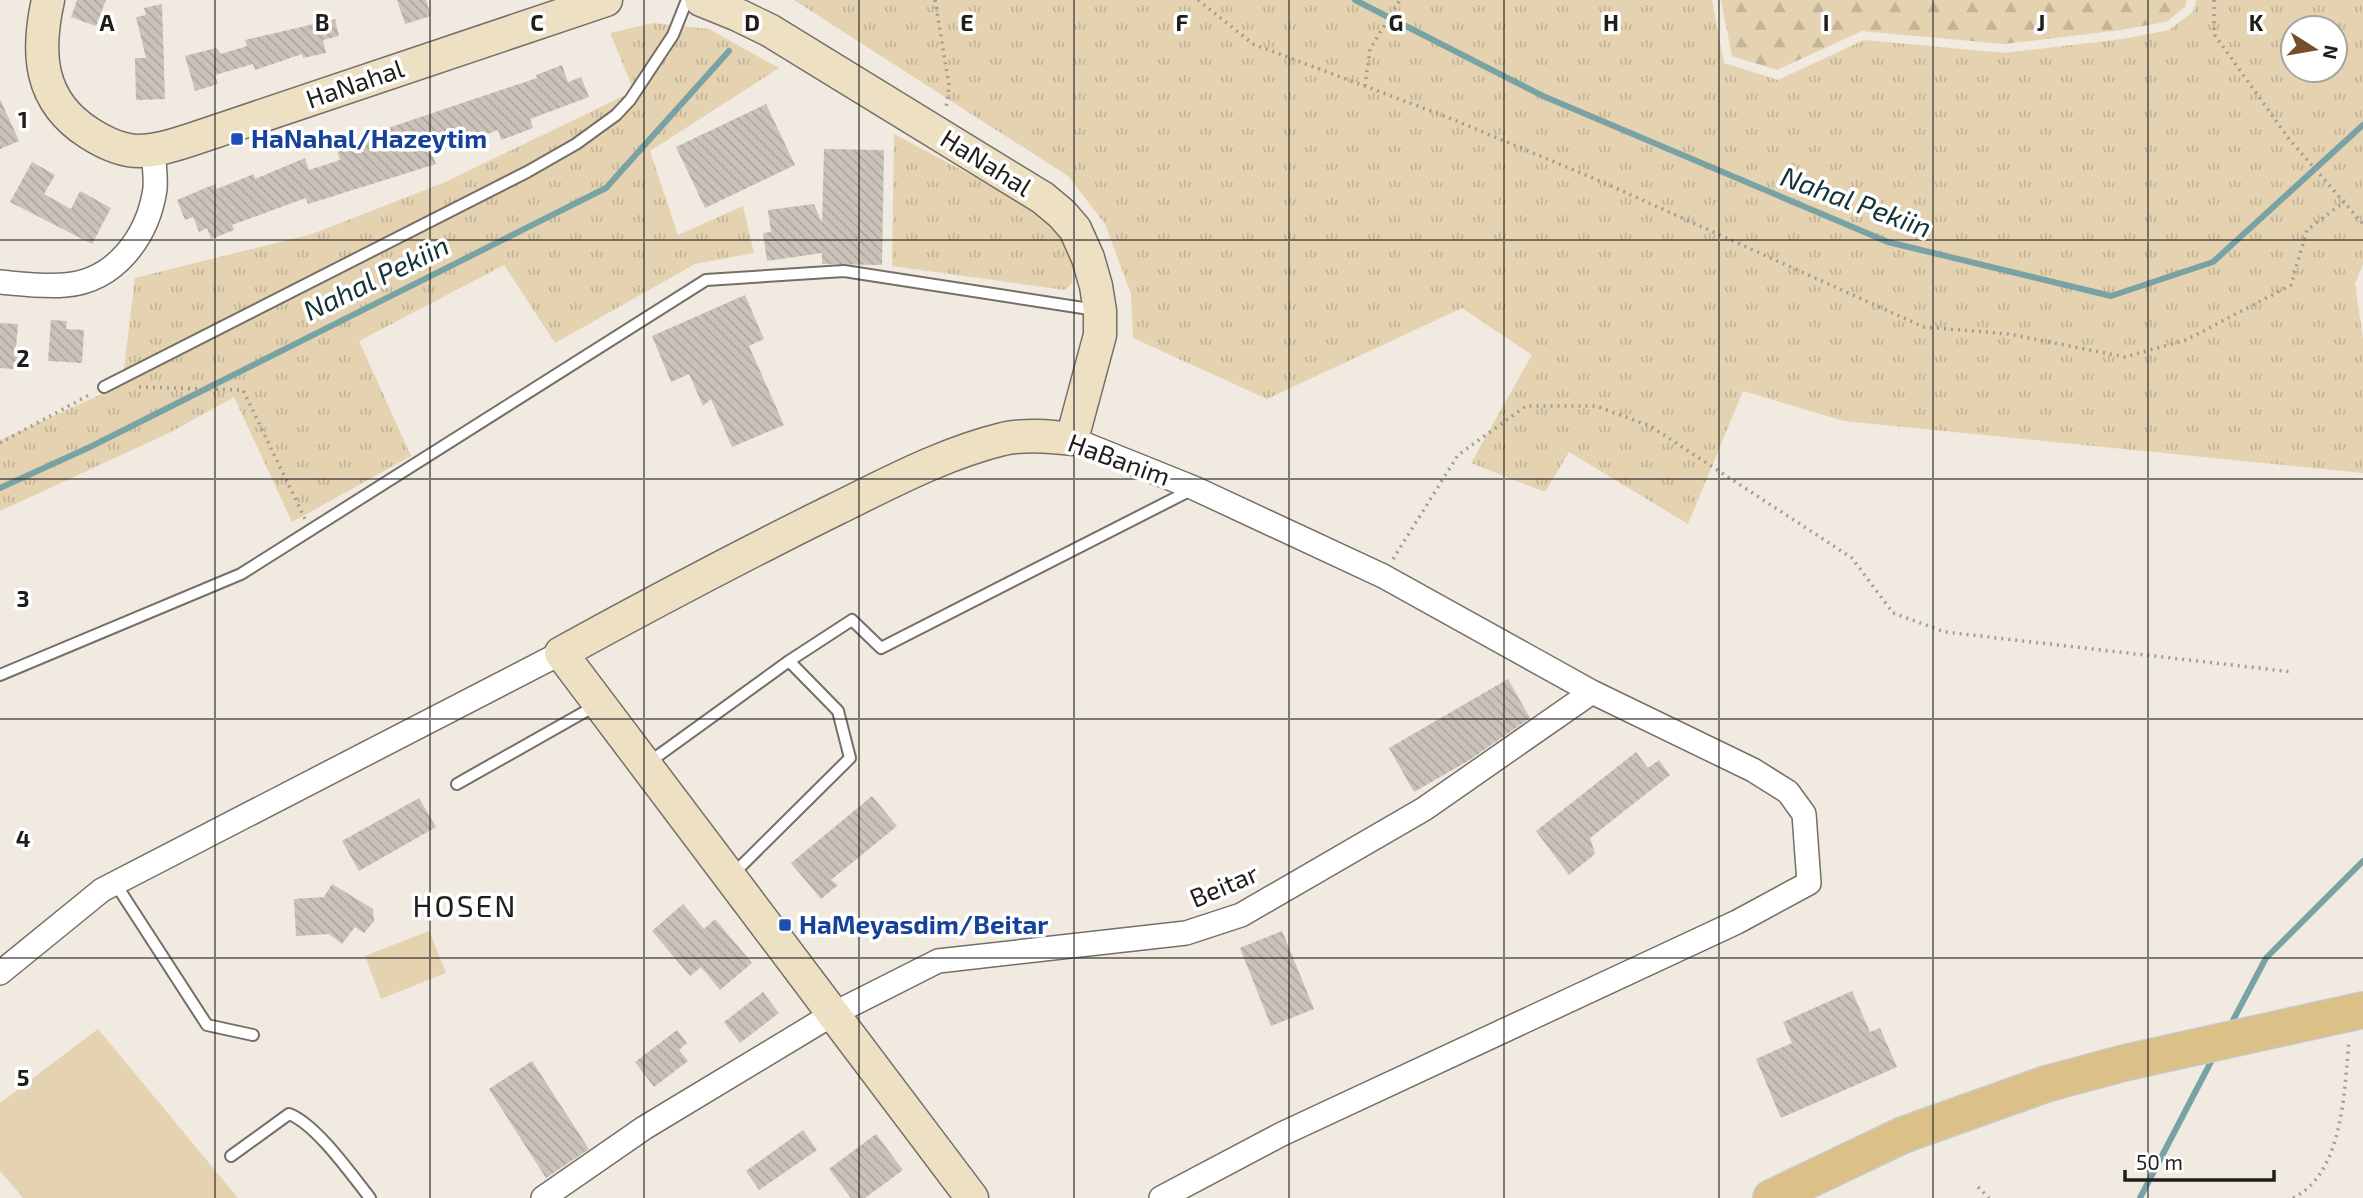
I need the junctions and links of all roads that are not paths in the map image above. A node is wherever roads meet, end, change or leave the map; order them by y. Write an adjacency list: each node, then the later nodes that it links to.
1 (48, 0): 5 (street, HaNahal)
2 (606, 0): 5 (street, HaNahal)
3 (687, 0): 8 (lane)
4 (701, 0): 7 (street, HaNahal)
5 (153, 151): 6 (street)
6 (0, 282)
7 (1100, 311): 9 (street, HaNahal); 13 (lane)
8 (104, 387)
9 (1072, 439): 10 (street, HaBanim); 11 (street, HaBanim)
10 (1194, 488): 12 (lane); 14 (street, HaBanim)
11 (561, 653): 15 (street); 19 (street)
12 (789, 661): 16 (lane); 18 (lane)
13 (0, 675)
14 (1592, 692): 21 (street, Beitar); 28 (street, HaBanim)
15 (599, 704): 16 (street); 17 (lane)
16 (645, 765): 18 (street)
17 (457, 784)
18 (730, 877): 21 (street)
19 (114, 883): 20 (street); 23 (lane)
20 (0, 973)
21 (833, 1014): 26 (street, Beitar); 27 (street)
22 (2359, 1021): 29 (main road); 30 (main road)
23 (253, 1035)
24 (231, 1156): 25 (lane)
25 (370, 1198)
26 (543, 1198)
27 (972, 1198)
28 (1161, 1198)
29 (1771, 1198)
30 (1809, 1198)

